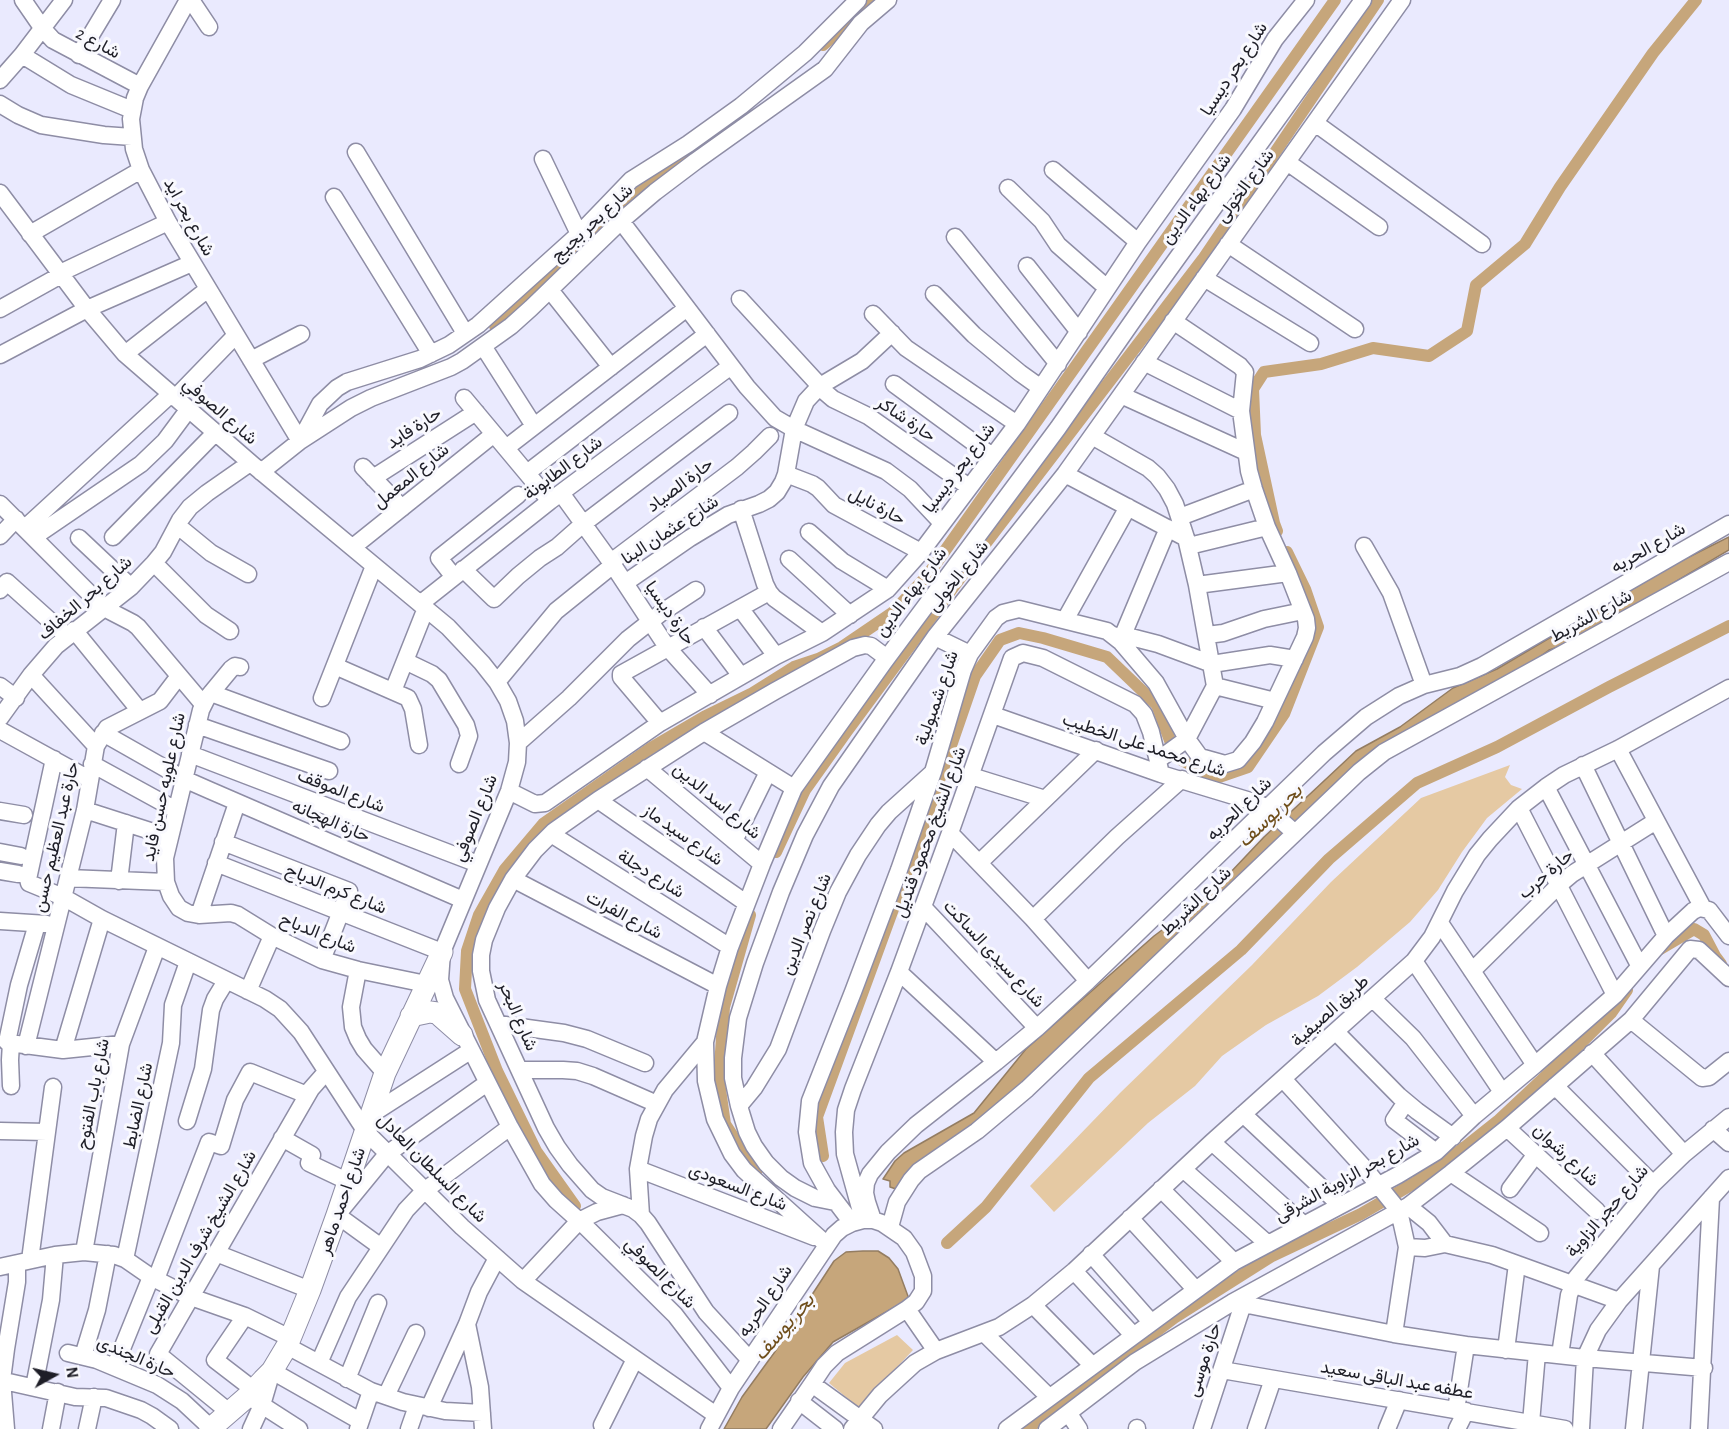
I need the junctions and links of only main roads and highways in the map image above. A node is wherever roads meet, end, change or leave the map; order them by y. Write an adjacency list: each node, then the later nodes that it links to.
1 (442, 952): 2 (main road, شارع احمد ماهر)
2 (411, 1016): 3 (main road); 4 (main road, شارع احمد ماهر)
3 (466, 1043)
4 (210, 1429)

